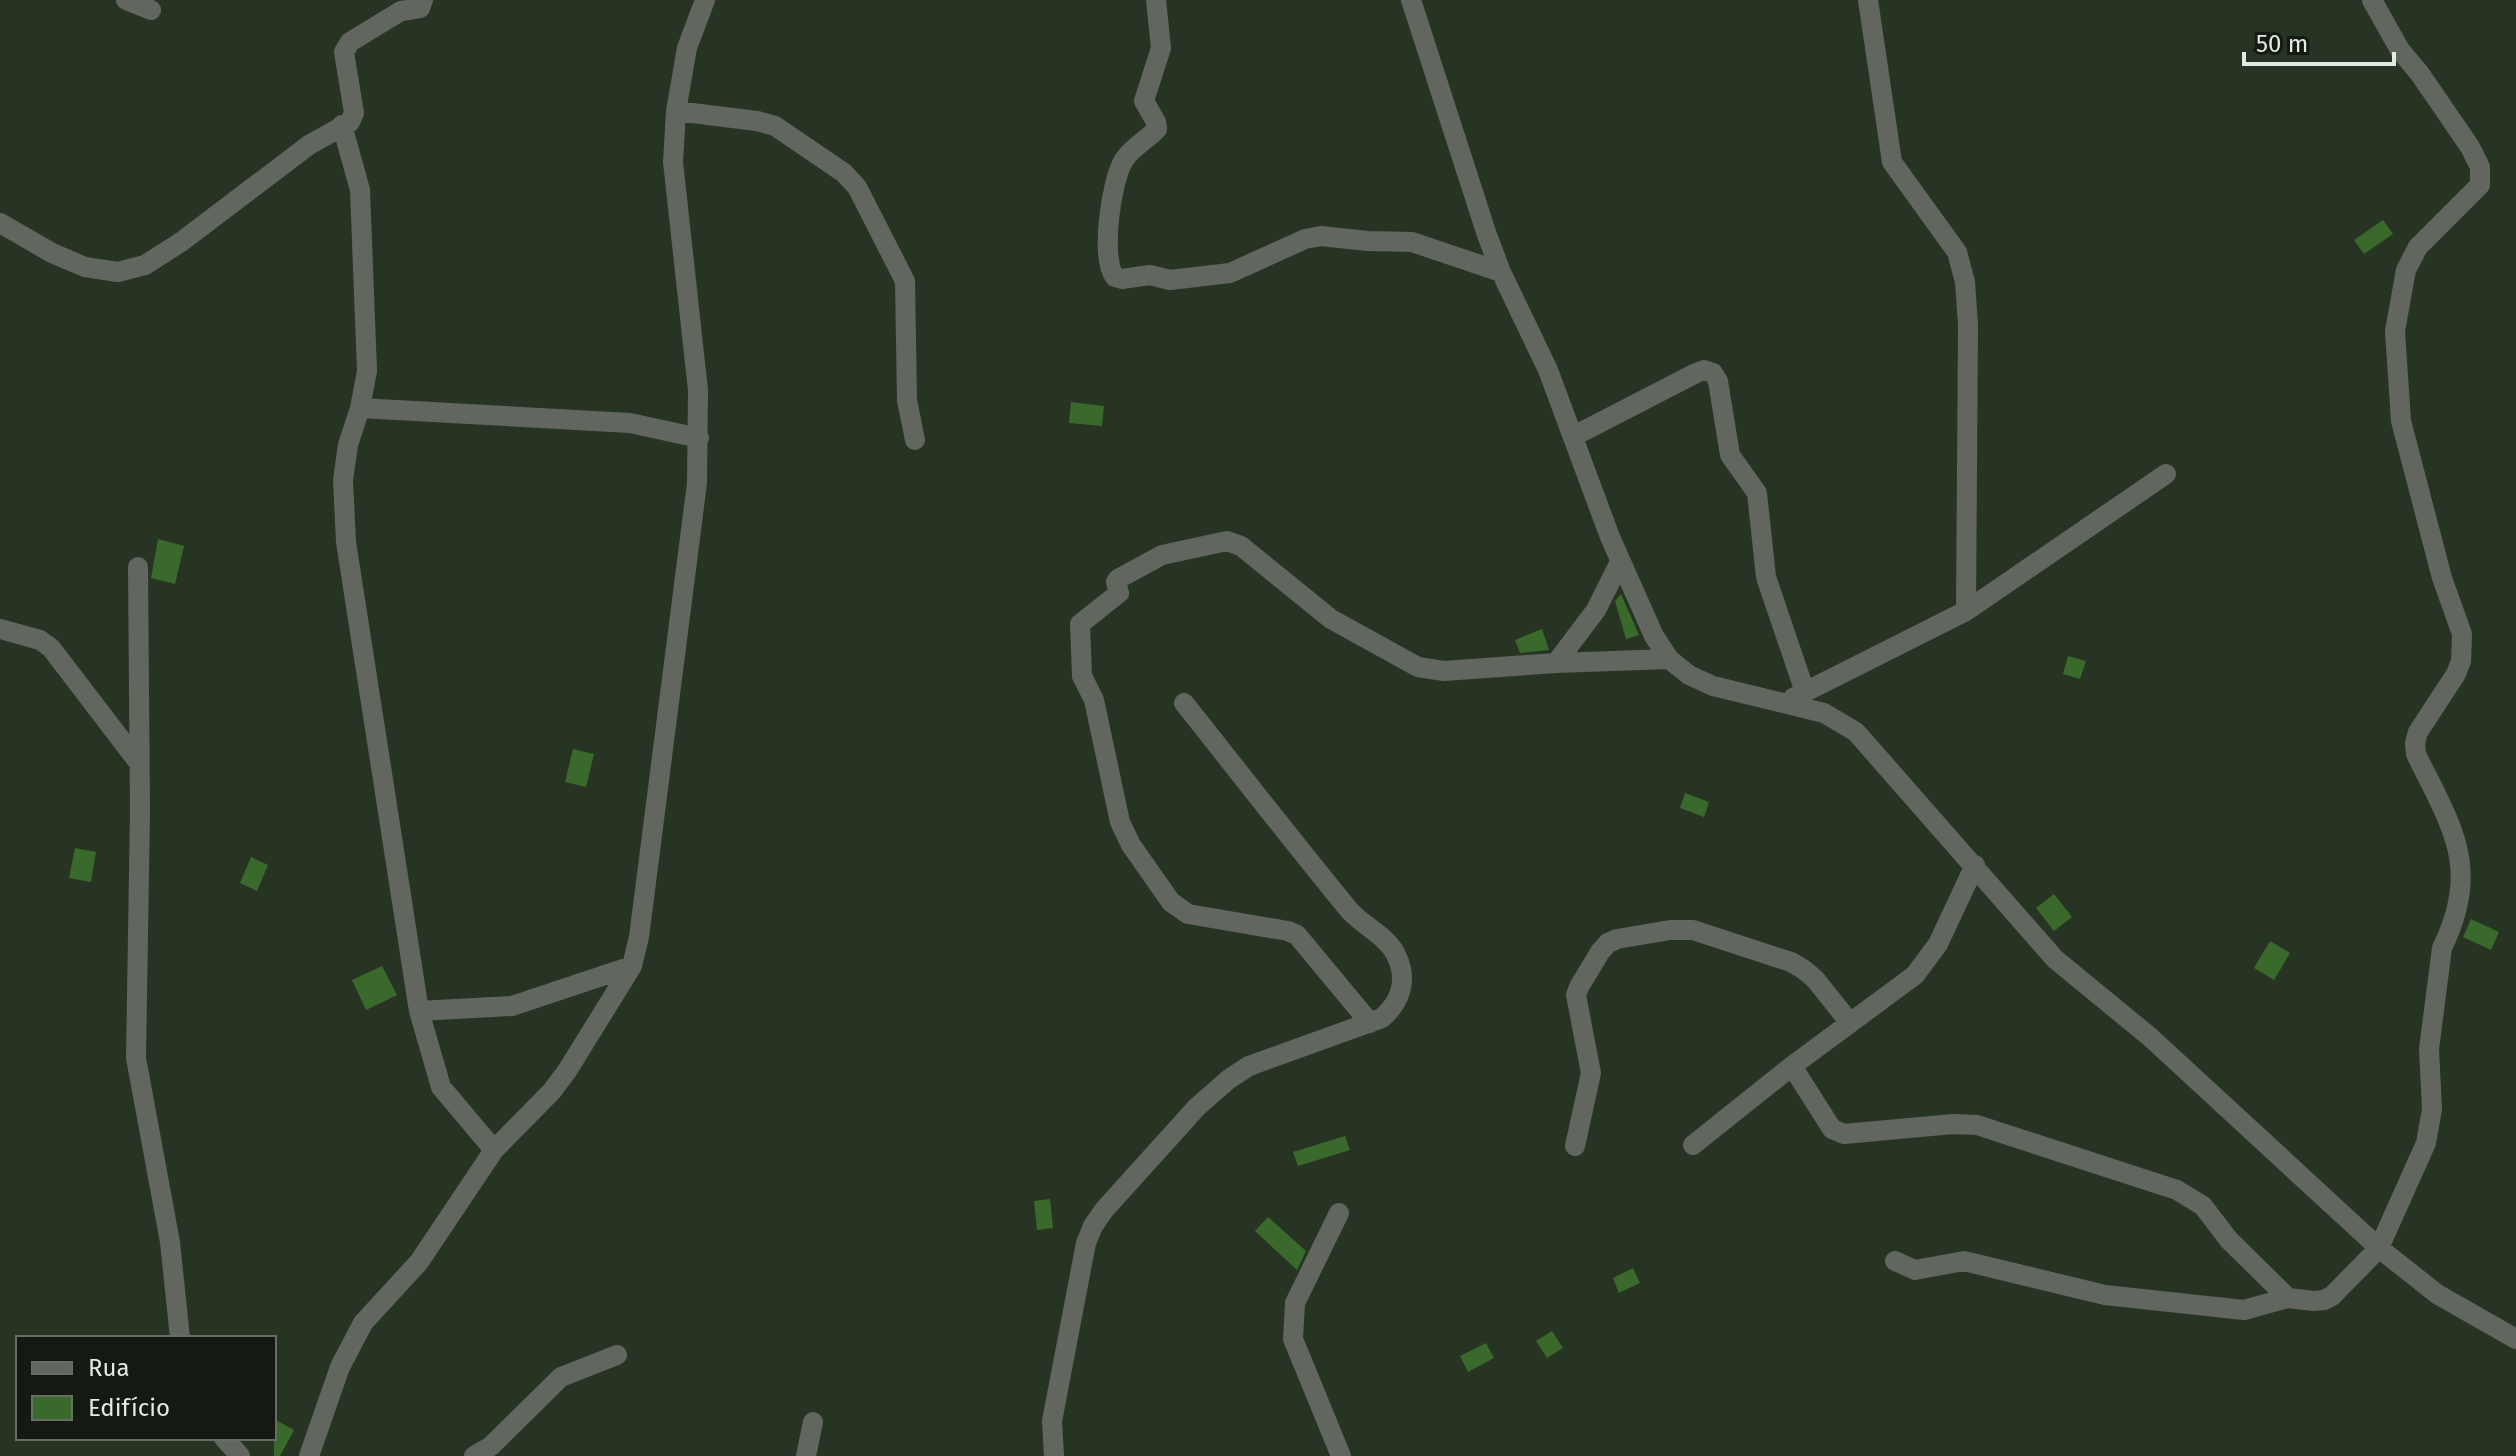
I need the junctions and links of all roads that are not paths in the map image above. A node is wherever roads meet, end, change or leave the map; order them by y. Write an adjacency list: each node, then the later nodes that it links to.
1 (126, 0): 8 (street)
2 (423, 0): 10 (street)
3 (705, 0): 9 (street)
4 (1156, 0): 12 (street)
5 (1411, 0): 12 (street)
6 (1868, 0): 20 (street)
7 (2372, 0): 38 (street)
8 (151, 10)
9 (676, 111): 15 (street); 16 (street)
10 (342, 125): 11 (street); 13 (street)
11 (0, 223)
12 (1501, 272): 14 (street)
13 (360, 408): 15 (street); 30 (street)
14 (1574, 436): 18 (street); 24 (street)
15 (699, 438): 29 (street)
16 (915, 440)
17 (2166, 474): 20 (street)
18 (1620, 562): 22 (street); 23 (street)
19 (138, 567): 27 (street)
20 (1966, 611): 24 (street)
21 (0, 629): 27 (street)
22 (1669, 659): 23 (street); 26 (street)
23 (1556, 663): 31 (street)
24 (1805, 692): 26 (street)
25 (1184, 703): 31 (street)
26 (1783, 704): 28 (street)
27 (139, 763): 41 (street)
28 (1975, 865): 32 (street); 38 (street)
29 (632, 966): 30 (street); 36 (street)
30 (419, 1011): 36 (street)
31 (1370, 1023): 50 (street)
32 (1850, 1023): 33 (street); 35 (street)
33 (1792, 1066): 34 (street); 40 (street)
34 (1693, 1145)
35 (1575, 1146)
36 (494, 1150): 47 (street)
37 (1339, 1213): 51 (street)
38 (2379, 1248): 40 (street); 42 (street)
39 (1895, 1261): 40 (street)
40 (2288, 1298)
41 (180, 1336)
42 (2516, 1339)
43 (617, 1355): 48 (street)
44 (813, 1422): 49 (street)
45 (226, 1440): 46 (street)
46 (240, 1456)
47 (309, 1456)
48 (474, 1456)
49 (806, 1456)
50 (1054, 1456)
51 (1341, 1456)

